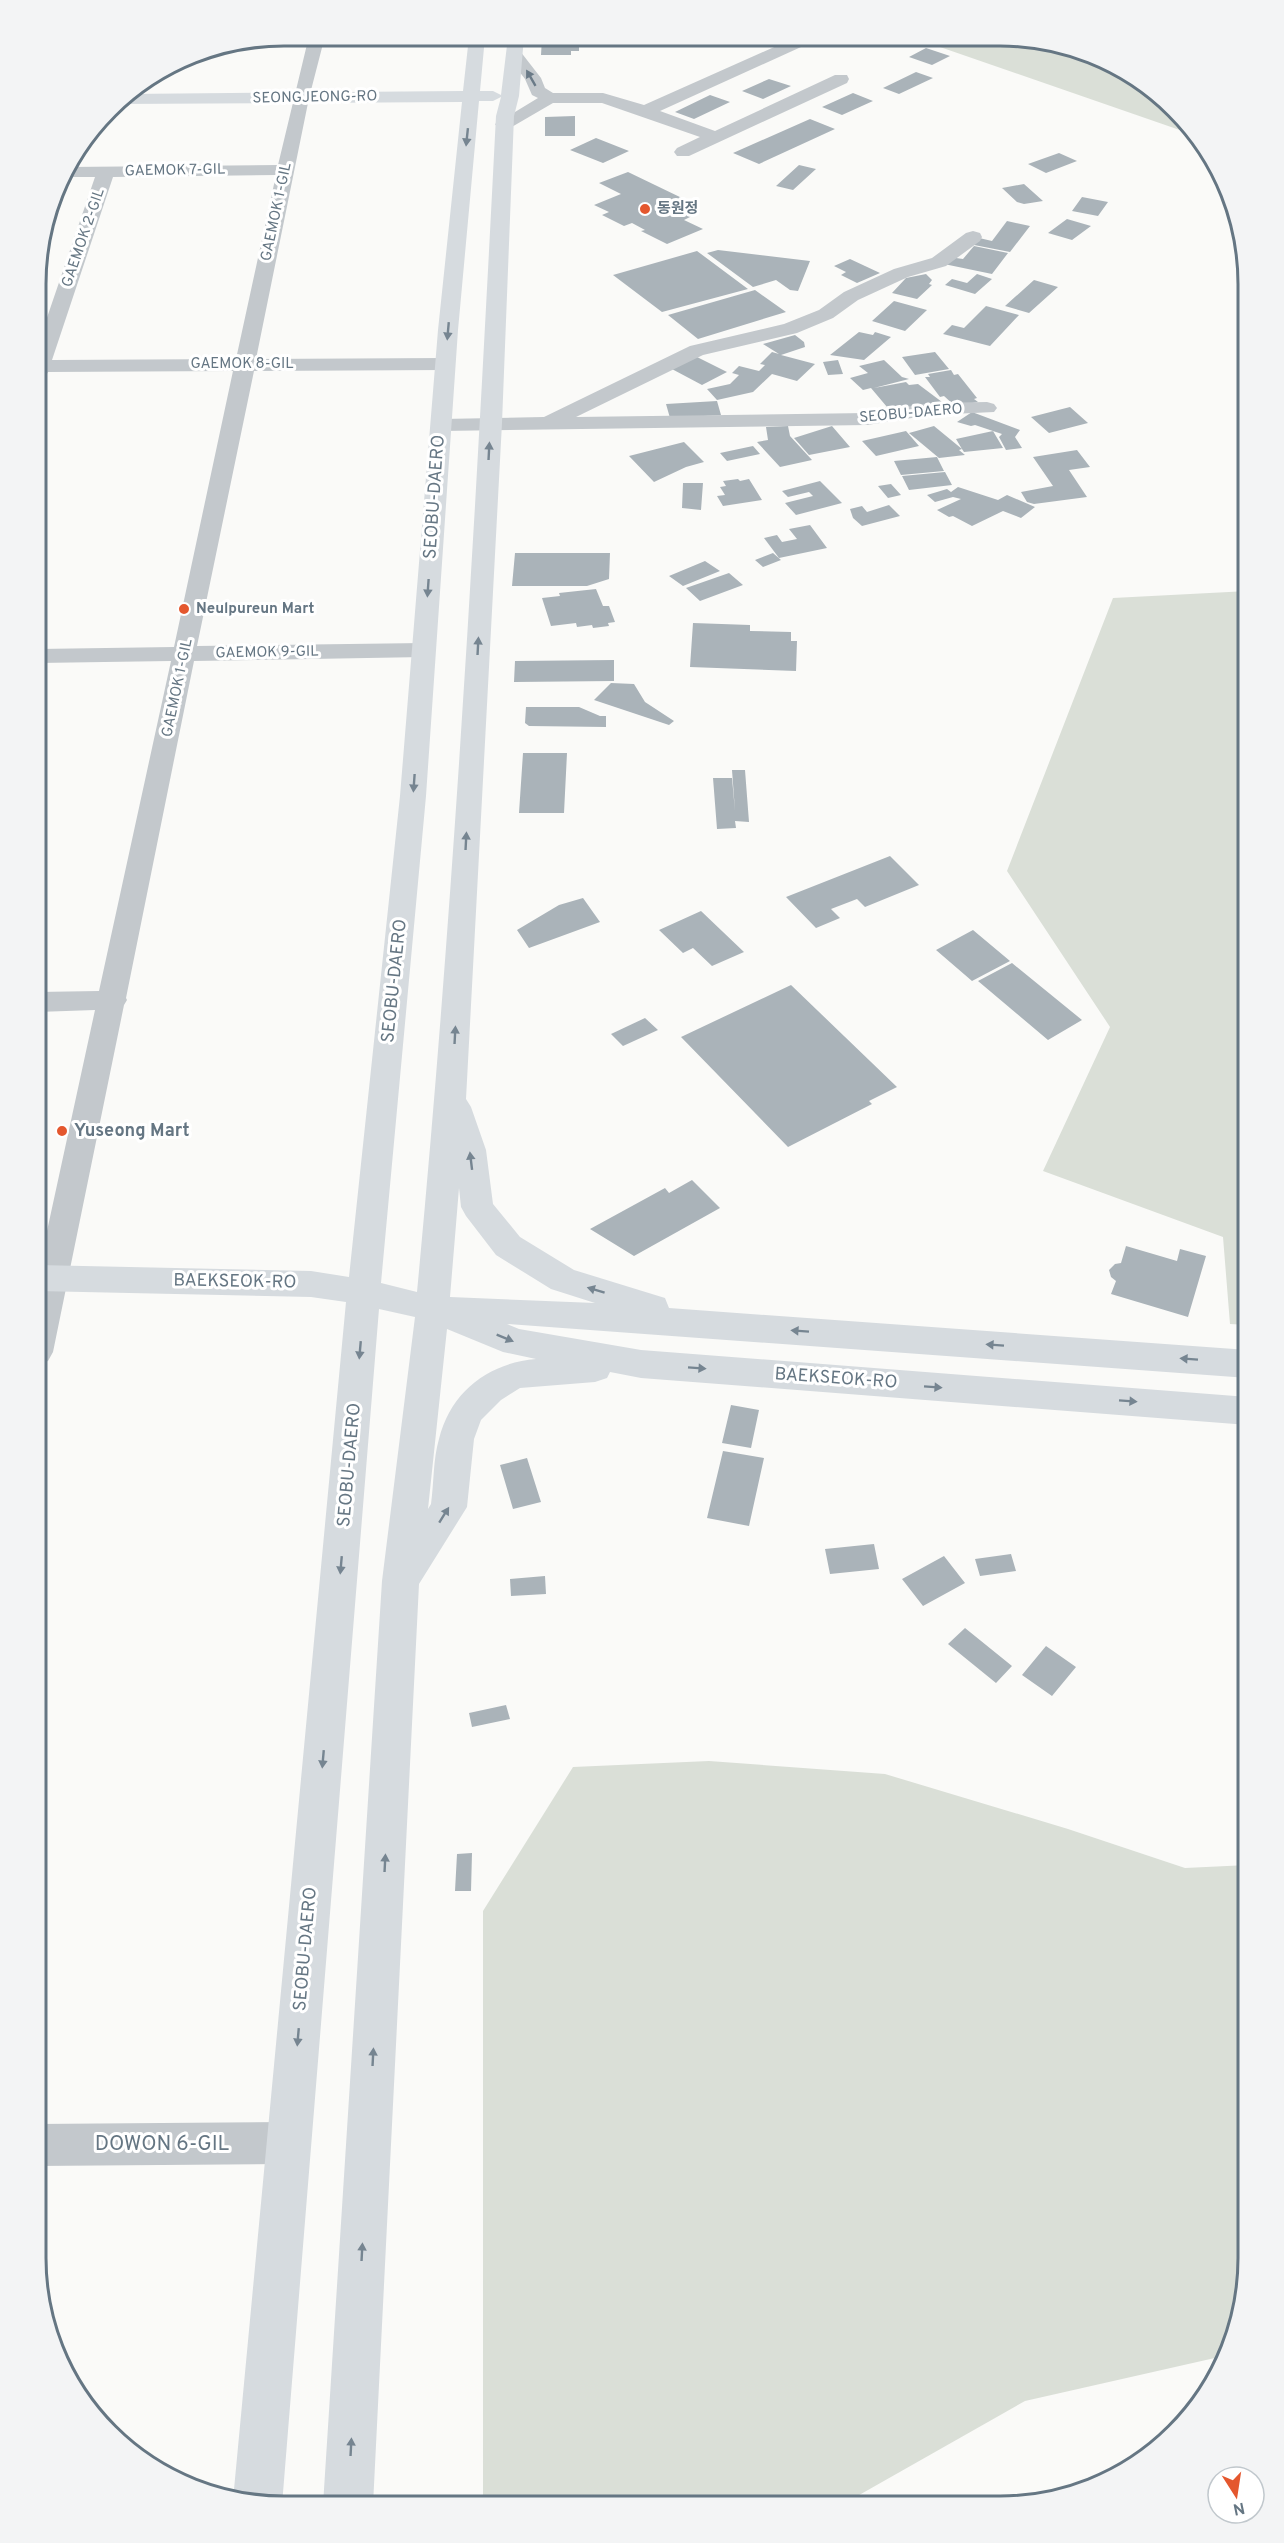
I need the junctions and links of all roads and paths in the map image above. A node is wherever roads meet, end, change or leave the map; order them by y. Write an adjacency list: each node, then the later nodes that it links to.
1 (314, 46): 8 (street, GAEMOK 1-GIL)
2 (476, 46): 6 (main road, SEOBU-DAERO)
3 (515, 46): 7 (main road); 9 (street, one-way to 3)
4 (790, 46): 11 (street)
5 (841, 79): 13 (street)
6 (472, 96): 7 (main road, SEONGJEONG-RO); 8 (main road, SEONGJEONG-RO); 21 (main road, SEOBU-DAERO, one-way to 21)
7 (510, 96): 12 (main road)
8 (301, 98): 10 (main road, SEONGJEONG-RO); 15 (street, GAEMOK 1-GIL)
9 (550, 98): 11 (street); 12 (street)
10 (137, 99)
11 (645, 111): 13 (street)
12 (504, 124): 24 (main road)
13 (715, 137): 14 (street)
14 (683, 152)
15 (286, 170): 17 (street, GAEMOK 7-GIL); 20 (street, GAEMOK 1-GIL)
16 (75, 172): 17 (street, GAEMOK 7-GIL)
17 (106, 172): 19 (street, GAEMOK 2-GIL)
18 (973, 237): 25 (street, SEOBU-DAERO)
19 (46, 348)
20 (245, 364): 21 (street, GAEMOK 8-GIL); 22 (street, GAEMOK 8-GIL); 28 (street, GAEMOK 1-GIL)
21 (445, 364): 26 (main road, SEOBU-DAERO)
22 (46, 368)
23 (987, 408): 25 (street, SEOBU-DAERO)
24 (491, 423): 25 (street, SEOBU-DAERO); 26 (street, SEOBU-DAERO); 32 (main road, one-way to 24)
25 (547, 423)
26 (441, 425): 27 (main road, SEOBU-DAERO, one-way to 27)
27 (424, 650): 28 (street, GAEMOK 9-GIL); 35 (main road, SEOBU-DAERO, one-way to 35)
28 (185, 654): 29 (street, GAEMOK 9-GIL); 30 (street, GAEMOK 1-GIL)
29 (46, 656)
30 (113, 1000): 31 (street); 33 (street, GAEMOK 1-GIL)
31 (46, 1002)
32 (451, 1094): 36 (main road); 37 (main road, one-way to 32)
33 (46, 1274)
34 (46, 1278): 35 (main road, BAEKSEOK-RO)
35 (364, 1292): 36 (main road, BAEKSEOK-RO); 42 (main road, SEOBU-DAERO, one-way to 42)
36 (431, 1308): 37 (main road, BAEKSEOK-RO); 39 (main road, BAEKSEOK-RO, one-way to 39); 41 (main road)
37 (713, 1325): 38 (main road, BAEKSEOK-RO, one-way to 37)
38 (1238, 1363)
39 (641, 1364): 40 (main road, BAEKSEOK-RO, one-way to 40); 41 (main road, one-way to 39)
40 (1238, 1410)
41 (401, 1581): 45 (main road, one-way to 41)
42 (289, 2143): 43 (street, DOWON 6-GIL); 44 (main road, SEOBU-DAERO)
43 (46, 2145)
44 (258, 2495)
45 (349, 2496)

